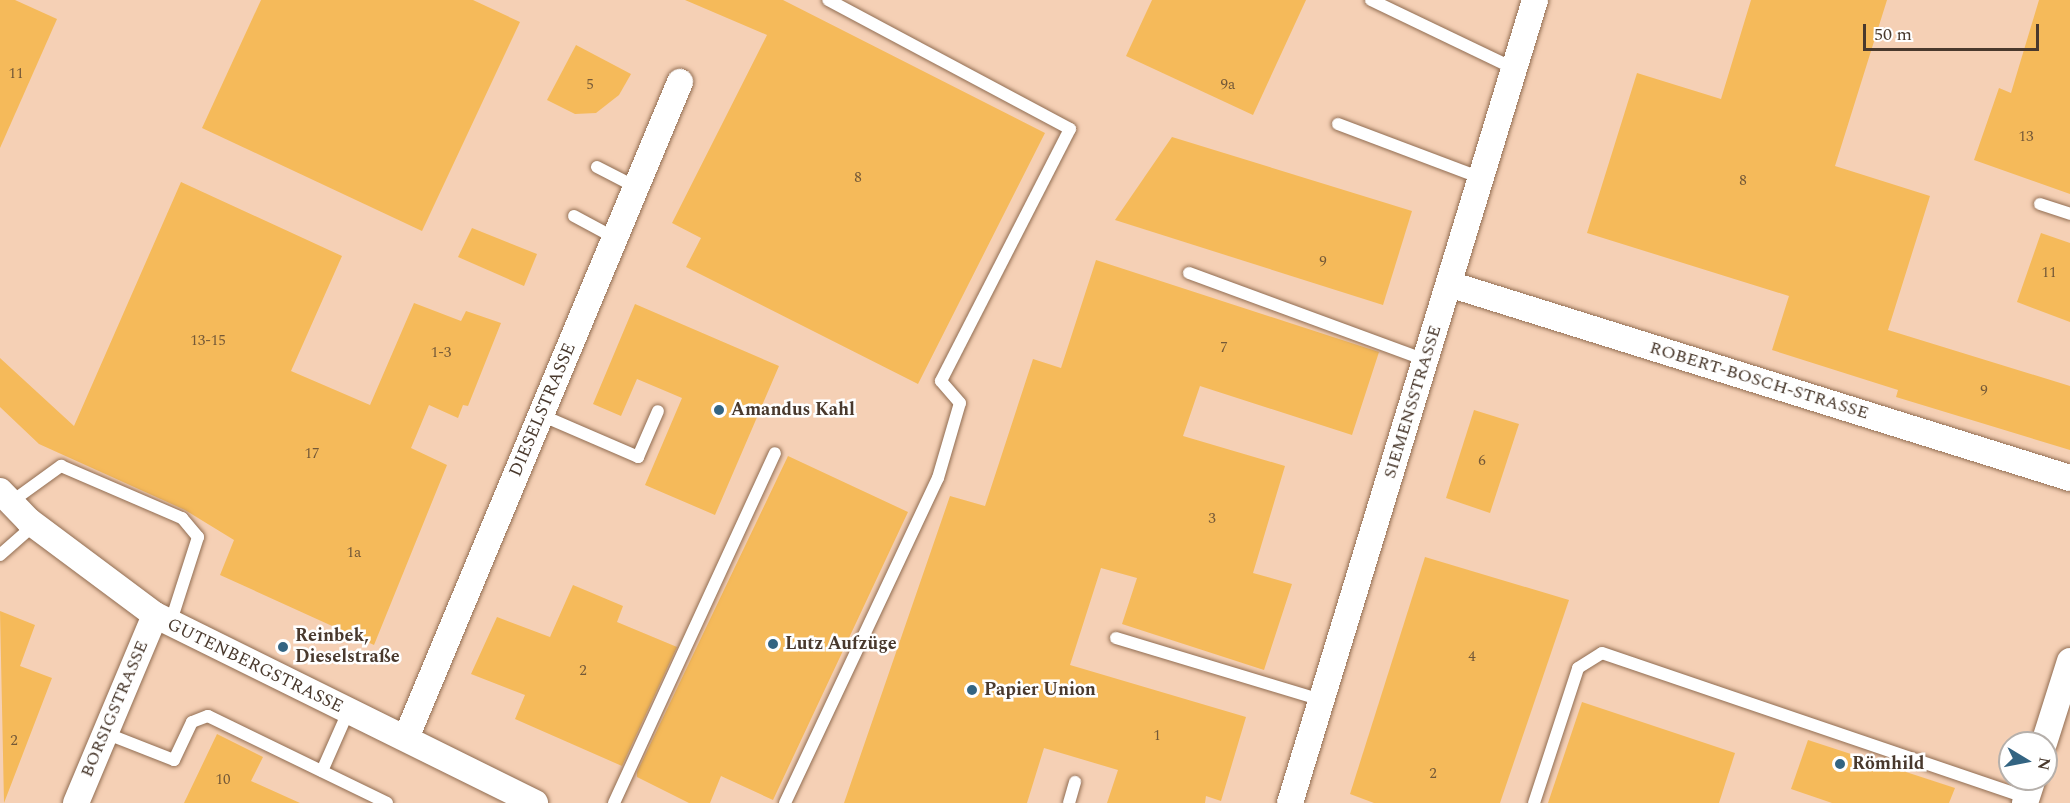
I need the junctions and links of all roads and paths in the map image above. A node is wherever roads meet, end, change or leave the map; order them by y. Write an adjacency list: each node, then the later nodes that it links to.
1 (828, 0): 40 (lane)
2 (1371, 0): 4 (lane)
3 (1536, 0): 4 (street, SIEMENSSTRASSE)
4 (1515, 69): 8 (street, SIEMENSSTRASSE)
5 (680, 82): 9 (street, DIESELSTRASSE)
6 (1338, 124): 8 (lane)
7 (597, 167): 9 (lane)
8 (1481, 178): 15 (street, SIEMENSSTRASSE)
9 (636, 187): 13 (street, DIESELSTRASSE)
10 (2040, 204): 11 (lane)
11 (2070, 214)
12 (574, 216): 13 (lane)
13 (615, 238): 18 (street, DIESELSTRASSE)
14 (1189, 273): 16 (lane)
15 (1449, 284): 16 (street, SIEMENSSTRASSE); 20 (street, ROBERT-BOSCH-STRASSE)
16 (1426, 360): 28 (street, SIEMENSSTRASSE)
17 (658, 411): 18 (lane)
18 (541, 415): 32 (street, DIESELSTRASSE)
19 (775, 453): 39 (lane)
20 (2070, 478)
21 (5, 497): 22 (street, GUTENBERGSTRASSE); 24 (lane)
22 (34, 525): 23 (lane); 24 (street, GUTENBERGSTRASSE)
23 (0, 555)
24 (163, 620): 29 (street, GUTENBERGSTRASSE); 31 (street, BORSIGSTRASSE)
25 (1116, 638): 28 (lane)
26 (2070, 662): 27 (street)
27 (2066, 689): 30 (street)
28 (1322, 700): 42 (street, SIEMENSSTRASSE)
29 (348, 712): 32 (street, GUTENBERGSTRASSE); 33 (lane)
30 (2049, 731)
31 (105, 733): 33 (lane); 36 (street, BORSIGSTRASSE)
32 (406, 738): 38 (street, GUTENBERGSTRASSE)
33 (322, 771): 37 (lane)
34 (1075, 782): 41 (lane)
35 (2028, 793): 43 (lane)
36 (76, 803)
37 (387, 803)
38 (534, 803)
39 (614, 803)
40 (785, 803)
41 (1069, 803)
42 (1290, 803)
43 (1534, 803)

